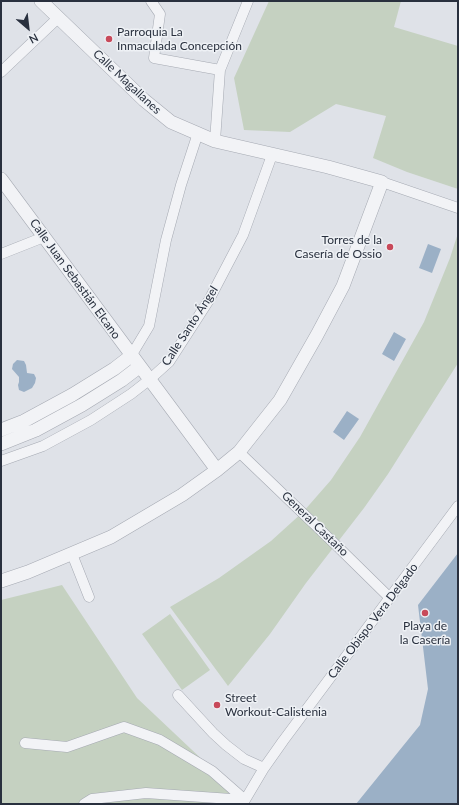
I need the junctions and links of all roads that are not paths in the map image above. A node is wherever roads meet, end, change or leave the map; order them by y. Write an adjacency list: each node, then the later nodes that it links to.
1 (150, 1): 5 (street)
2 (248, 1): 5 (street)
3 (43, 2): 4 (street, Calle Magallanes)
4 (58, 18): 6 (street); 7 (street, Calle Magallanes)
5 (220, 70): 8 (street)
6 (1, 72)
7 (198, 133): 8 (street, Calle Magallanes); 15 (street)
8 (216, 141): 9 (street, Calle Magallanes)
9 (272, 155): 11 (street); 17 (street, Calle Santo Ángel)
10 (1, 179): 13 (street, Calle Juan Sebastián Elcano)
11 (382, 182): 12 (street); 20 (street)
12 (458, 208)
13 (44, 237): 14 (street); 15 (street, Calle Juan Sebastián Elcano)
14 (1, 254)
15 (131, 356): 16 (street, Calle Juan Sebastián Elcano); 18 (street)
16 (140, 367): 17 (street, Calle Juan Sebastián Elcano); 19 (street)
17 (149, 380): 21 (street, Calle Santo Ángel); 22 (street, Calle Juan Sebastián Elcano)
18 (1, 430)
19 (1, 444)
20 (239, 452): 22 (street); 27 (street, General Castaño)
21 (1, 461)
22 (217, 470): 24 (street)
23 (458, 506): 27 (street, Calle Obispo Vera Delgado)
24 (72, 554): 25 (street); 26 (street)
25 (2, 579)
26 (89, 596)
27 (390, 598): 30 (street, Calle Obispo Vera Delgado)
28 (178, 695): 30 (street)
29 (25, 743): 31 (street)
30 (264, 768): 31 (street, Calle Obispo Vera Delgado)
31 (245, 800): 32 (street)
32 (84, 804)

